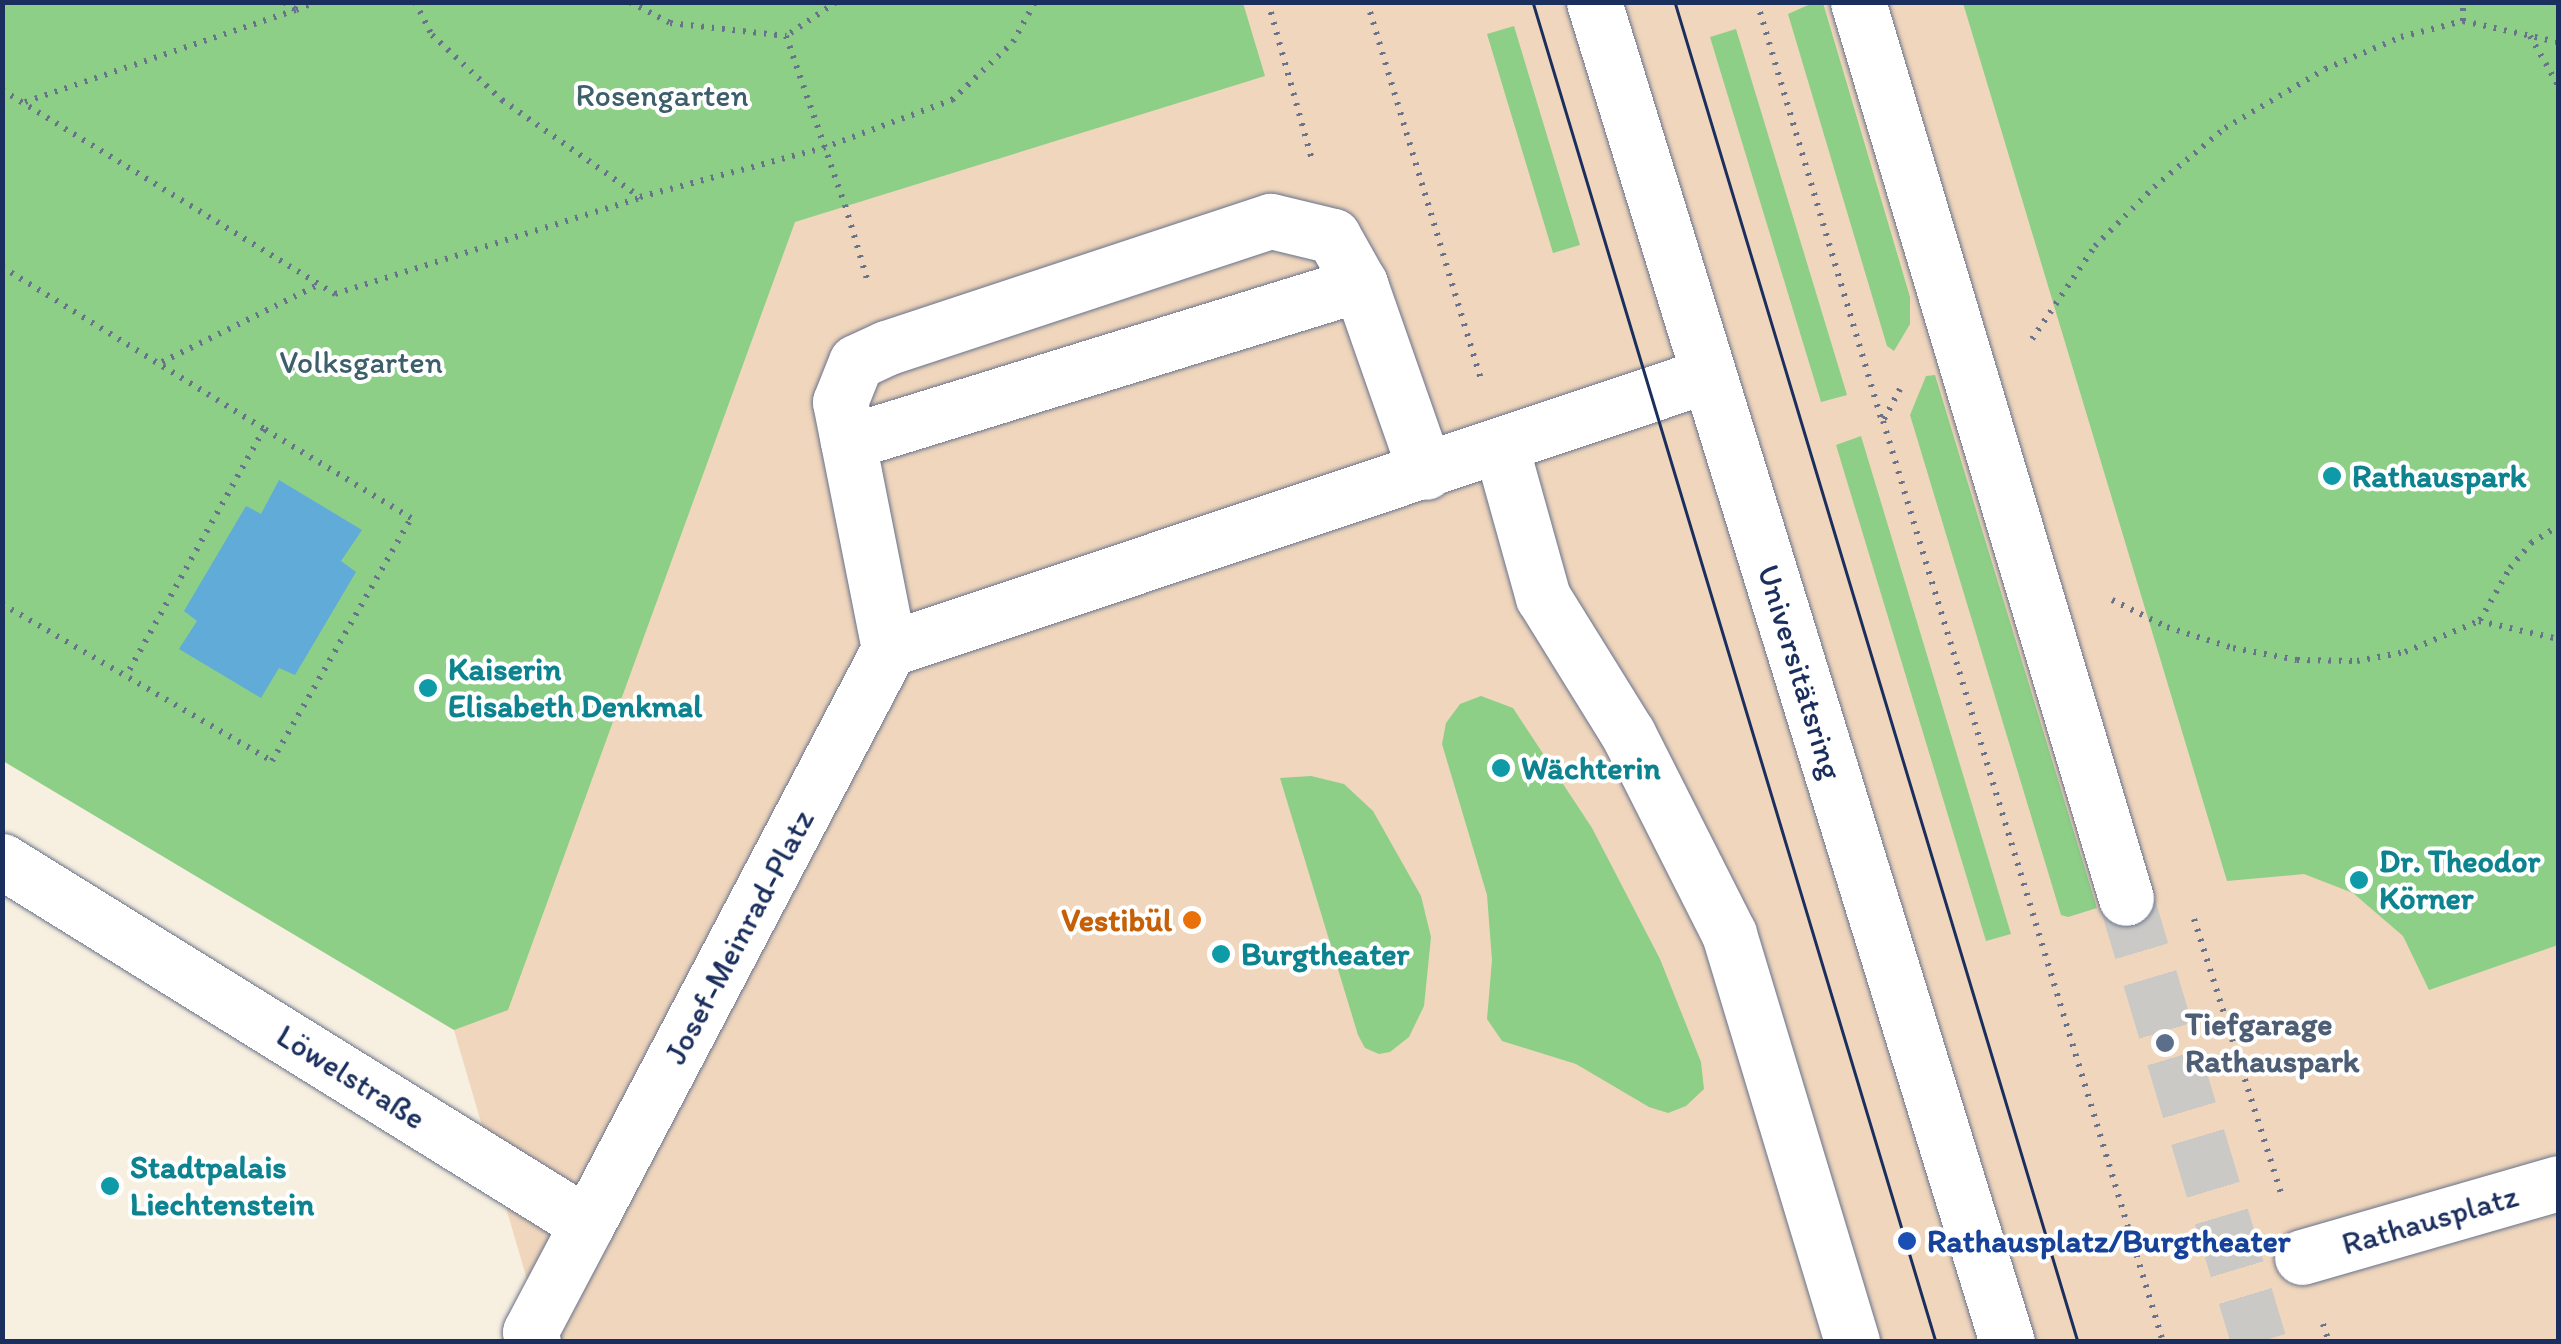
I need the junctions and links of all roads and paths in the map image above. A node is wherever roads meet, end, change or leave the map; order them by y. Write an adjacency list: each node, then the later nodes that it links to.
1 (284, 2): 13 (path)
2 (316, 2): 13 (path)
3 (415, 2): 22 (path)
4 (630, 2): 16 (path)
5 (836, 2): 16 (path)
6 (1035, 2): 21 (path)
7 (1268, 2): 23 (path)
8 (1367, 2): 28 (path)
9 (1594, 2): 32 (street, Universitätsring)
10 (1757, 2): 33 (path)
11 (1858, 2): 27 (street)
12 (2463, 2): 14 (path)
13 (296, 10): 20 (path)
14 (2462, 22): 15 (path); 30 (path)
15 (2529, 35): 17 (path); 18 (path)
16 (786, 36): 21 (path)
17 (2558, 42)
18 (2558, 86)
19 (2, 90): 20 (path)
20 (24, 102): 26 (path)
21 (823, 148): 22 (path); 29 (path)
22 (640, 198): 26 (path)
23 (1333, 236): 25 (street); 29 (street)
24 (2, 266): 31 (path)
25 (1360, 284): 35 (street); 37 (street)
26 (318, 285): 31 (path)
27 (1949, 298): 33 (path); 46 (street)
28 (1456, 300)
29 (886, 348): 35 (street)
30 (2026, 350)
31 (161, 362): 34 (path)
32 (1708, 375): 36 (street); 52 (street, Universitätsring)
33 (1883, 422): 53 (path)
34 (264, 430): 44 (path); 44 (path)
35 (848, 442): 43 (street)
36 (1501, 447): 37 (street); 51 (street)
37 (1426, 472): 43 (street)
38 (2558, 526): 41 (path)
39 (2107, 598): 41 (path)
40 (2, 604): 44 (path)
41 (2479, 621): 42 (path)
42 (2558, 639)
43 (889, 649): 48 (street, Josef-Meinrad-Platz)
44 (126, 676)
45 (2, 861): 48 (street, Löwelstraße)
46 (2126, 898)
47 (2558, 1183): 49 (street, Rathausplatz)
48 (587, 1224): 50 (street)
49 (2302, 1257)
50 (528, 1338)
51 (1852, 1342)
52 (2007, 1342)
53 (2163, 1342)

